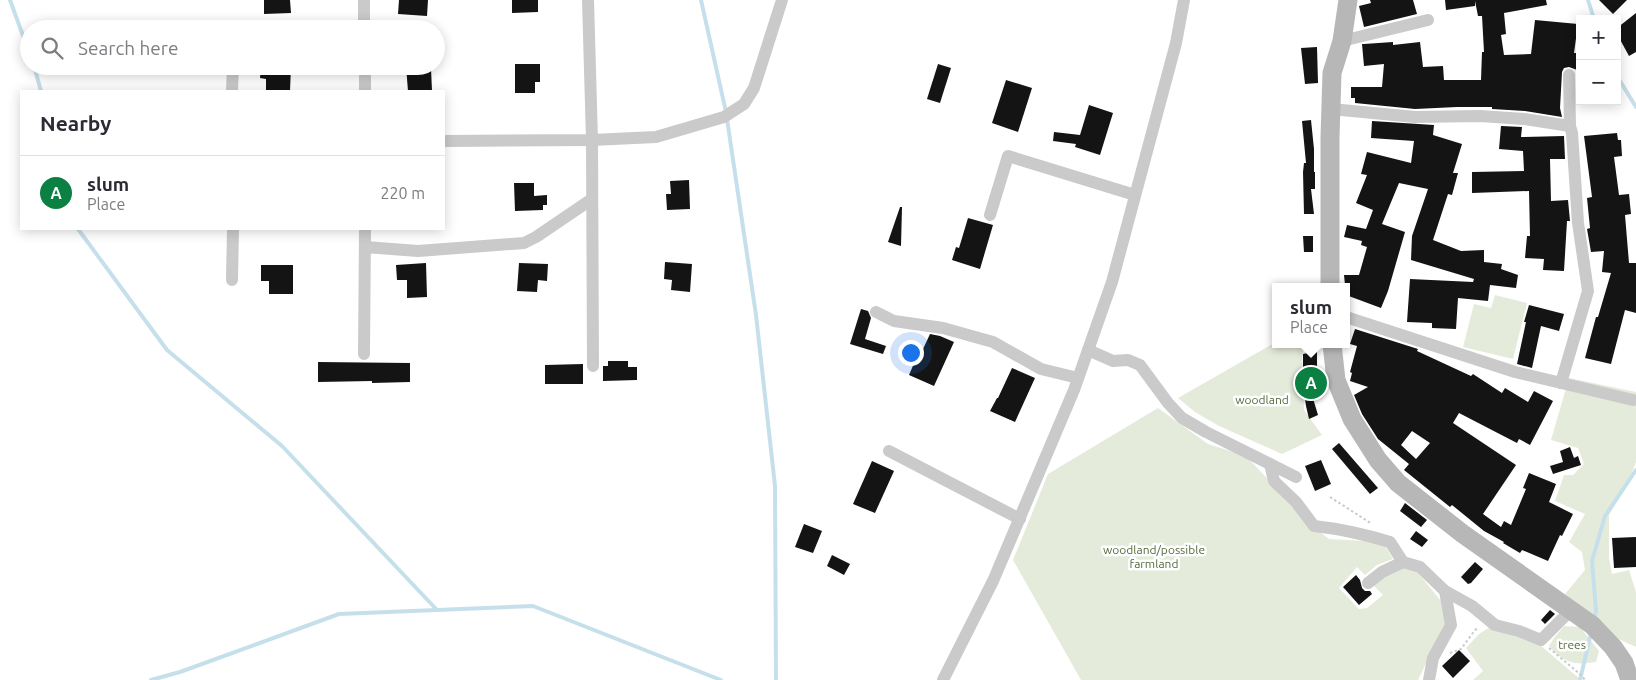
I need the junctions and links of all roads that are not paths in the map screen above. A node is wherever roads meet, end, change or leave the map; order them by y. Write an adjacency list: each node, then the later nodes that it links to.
1 (364, 0): 6 (street)
2 (588, 0): 16 (street)
3 (782, 0): 16 (street)
4 (1184, 0): 18 (street)
5 (1348, 0): 8 (main road)
6 (364, 20)
7 (1428, 20): 8 (street)
8 (1342, 40): 14 (main road)
9 (233, 75): 12 (street)
10 (365, 75): 13 (street)
11 (1569, 75): 15 (street)
12 (232, 90)
13 (365, 90)
14 (1331, 110): 15 (street); 25 (main road)
15 (1570, 126): 33 (street)
16 (592, 140): 17 (street); 19 (street)
17 (445, 141)
18 (1135, 195): 20 (street); 29 (street)
19 (592, 199): 23 (street); 31 (street)
20 (990, 215)
21 (233, 230): 24 (street)
22 (365, 230): 23 (street)
23 (365, 247): 30 (street)
24 (232, 280)
25 (1330, 283)
26 (876, 312): 32 (street)
27 (1350, 318): 33 (street)
28 (1332, 348): 42 (main road)
29 (1088, 350): 32 (street); 36 (street)
30 (364, 354)
31 (593, 366)
32 (1078, 378): 38 (street)
33 (1561, 383): 34 (street)
34 (1632, 400)
35 (890, 451): 38 (street)
36 (1270, 464): 37 (street); 39 (street)
37 (1296, 477)
38 (1020, 519): 44 (street)
39 (1403, 562): 40 (street); 41 (street)
40 (1368, 583)
41 (1445, 591): 42 (street); 45 (street)
42 (1571, 610): 43 (main road)
43 (1630, 668)
44 (943, 680)
45 (1429, 680)

